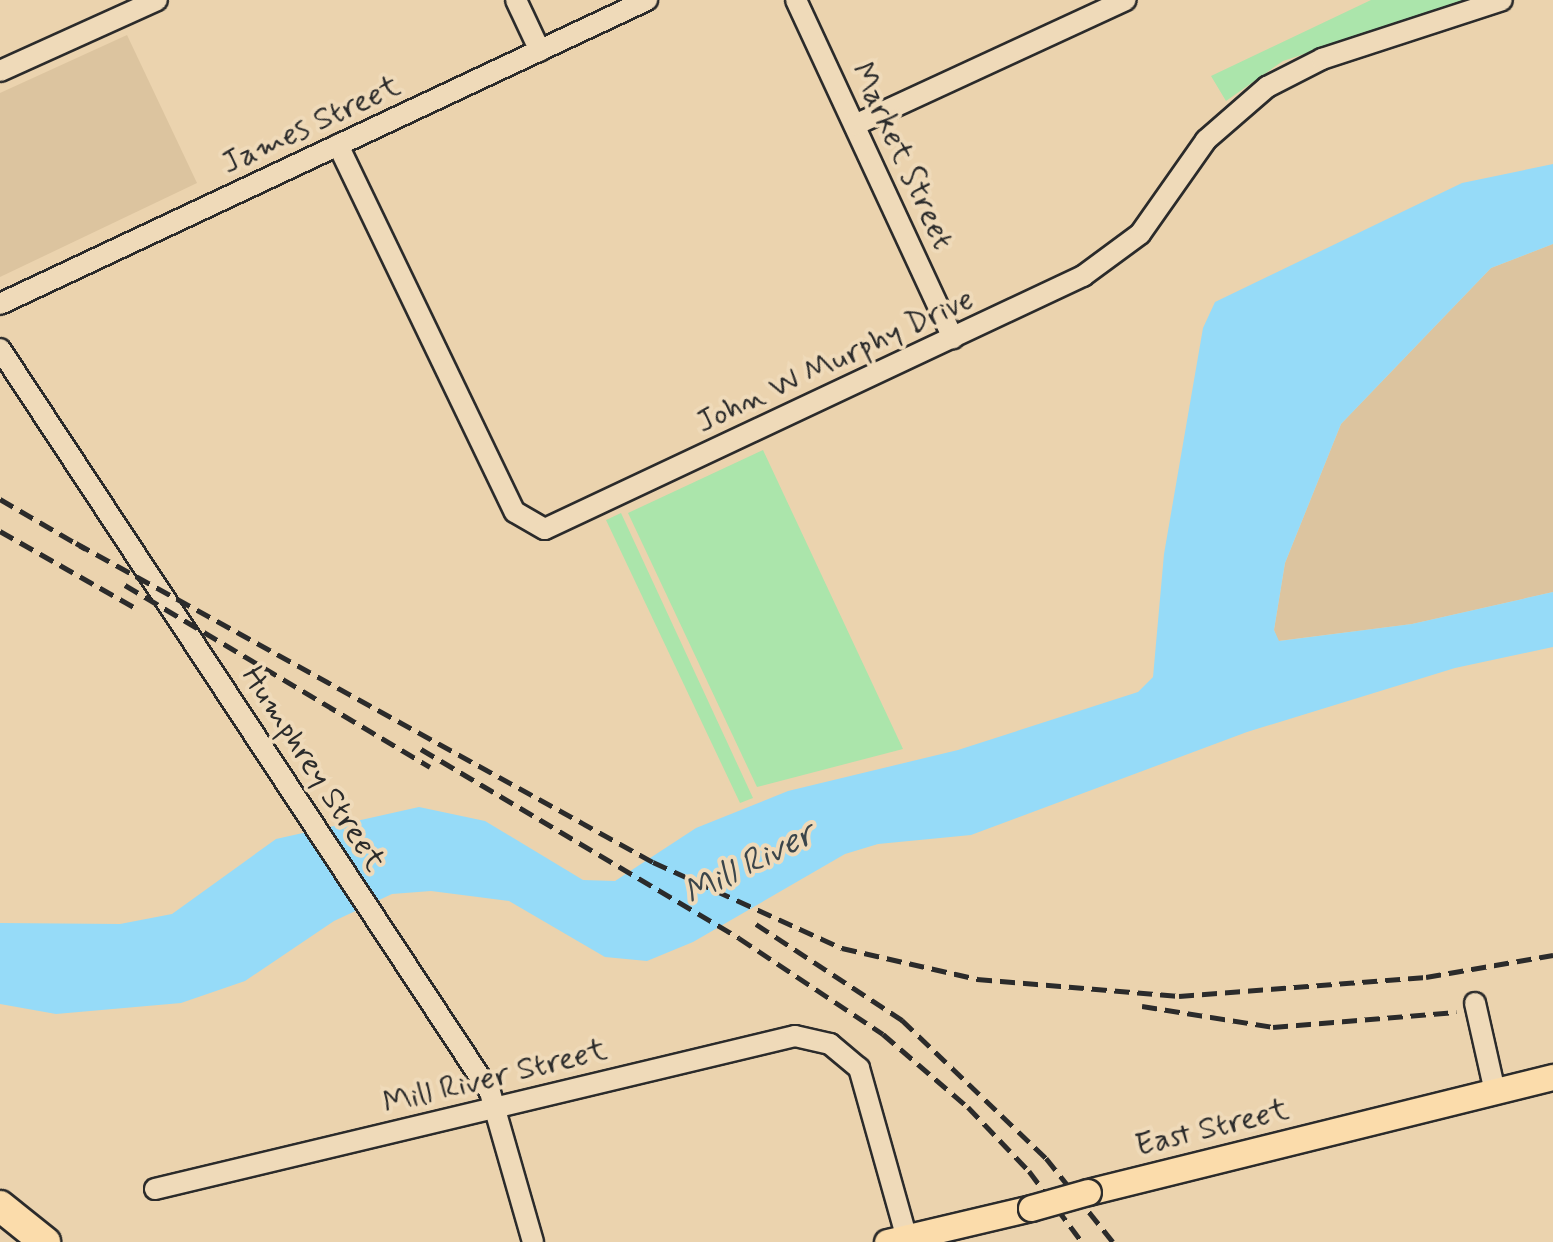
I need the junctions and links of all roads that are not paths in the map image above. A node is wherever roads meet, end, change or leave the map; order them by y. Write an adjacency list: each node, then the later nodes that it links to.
1 (157, 0): 9 (street)
2 (516, 0): 8 (street)
3 (648, 0): 8 (street, James Street)
4 (796, 0): 10 (street, Market Street)
5 (1126, 0): 7 (street)
6 (1502, 0): 13 (street, John W Murphy Drive)
7 (1092, 7): 10 (street)
8 (540, 51): 11 (street, James Street)
9 (0, 71)
10 (855, 125): 13 (street, Market Street)
11 (338, 145): 12 (street, James Street); 13 (street, John W Murphy Drive)
12 (0, 304)
13 (953, 338)
14 (0, 349): 18 (street, Humphrey Street)
15 (1476, 1003): 17 (street)
16 (1553, 1077): 17 (main road, East Street)
17 (1495, 1092): 21 (main road, East Street, bridge)
18 (498, 1107): 19 (street, Mill River Street); 21 (street, Mill River Street); 23 (street, Humphrey Street)
19 (155, 1189)
20 (0, 1206): 22 (highway)
21 (901, 1240)
22 (45, 1242)
23 (532, 1242)

